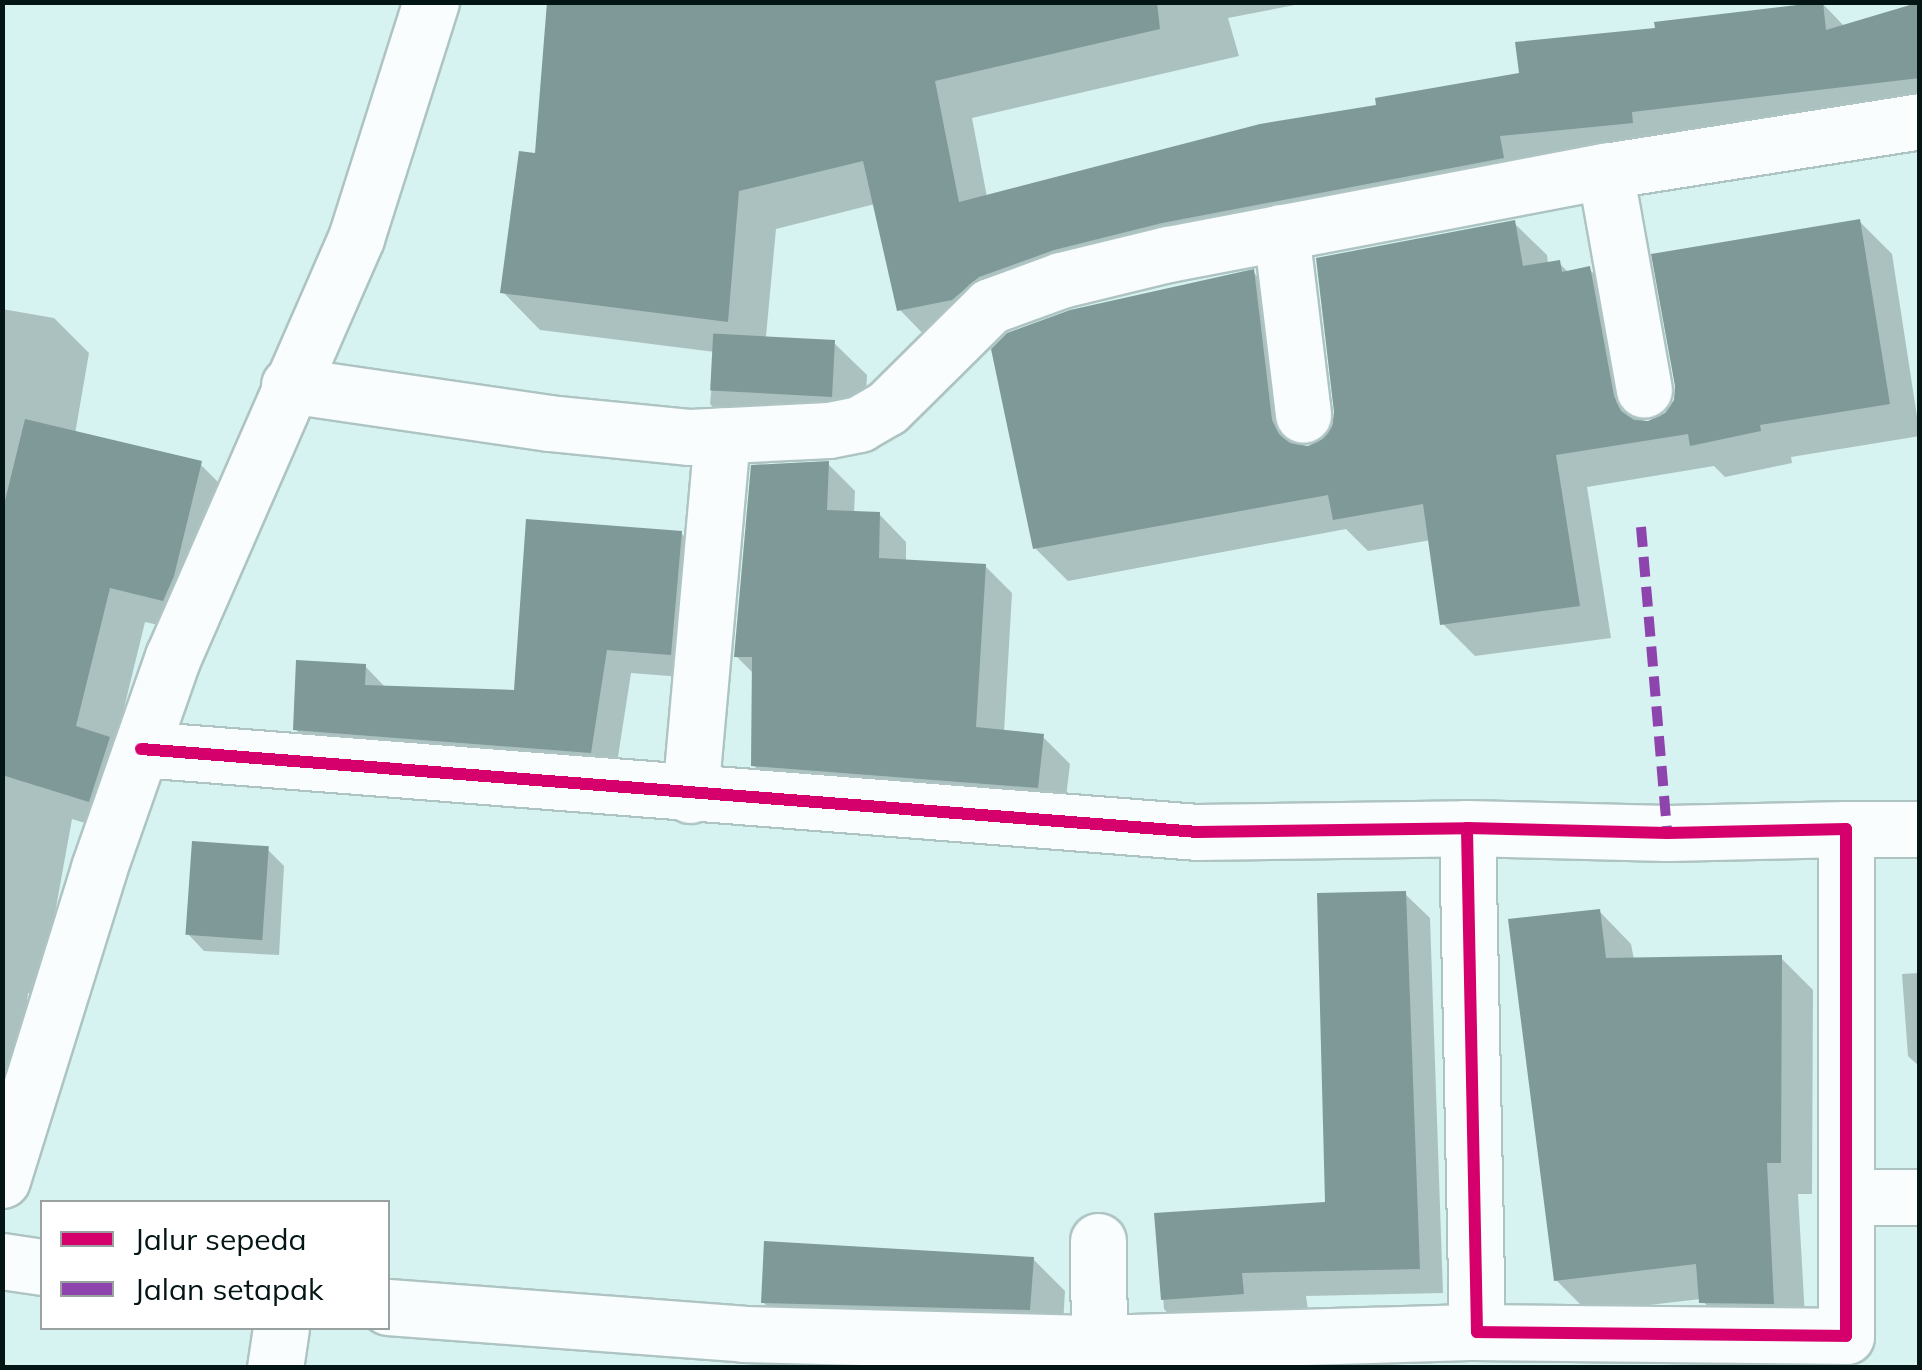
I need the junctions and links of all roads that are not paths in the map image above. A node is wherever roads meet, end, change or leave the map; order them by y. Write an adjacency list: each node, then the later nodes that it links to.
1 (431, 2): 5 (street)
2 (1919, 120): 3 (street)
3 (1605, 171): 4 (street); 6 (street)
4 (1281, 232): 7 (street); 8 (street)
5 (290, 384): 8 (street); 9 (street)
6 (1644, 390)
7 (1304, 415)
8 (722, 436): 10 (street)
9 (141, 749): 10 (street); 14 (street)
10 (690, 795): 11 (street)
11 (1467, 828): 12 (street); 22 (street)
12 (1846, 829): 13 (street); 16 (street)
13 (1920, 829)
14 (2, 1180)
15 (1920, 1196): 16 (street)
16 (1847, 1197): 23 (street)
17 (1098, 1241): 24 (street)
18 (2, 1260): 19 (street)
19 (40, 1267)
20 (390, 1307): 24 (street)
21 (281, 1330): 25 (street)
22 (1477, 1332): 23 (street); 24 (street)
23 (1846, 1352)
24 (1099, 1355)
25 (275, 1368)

